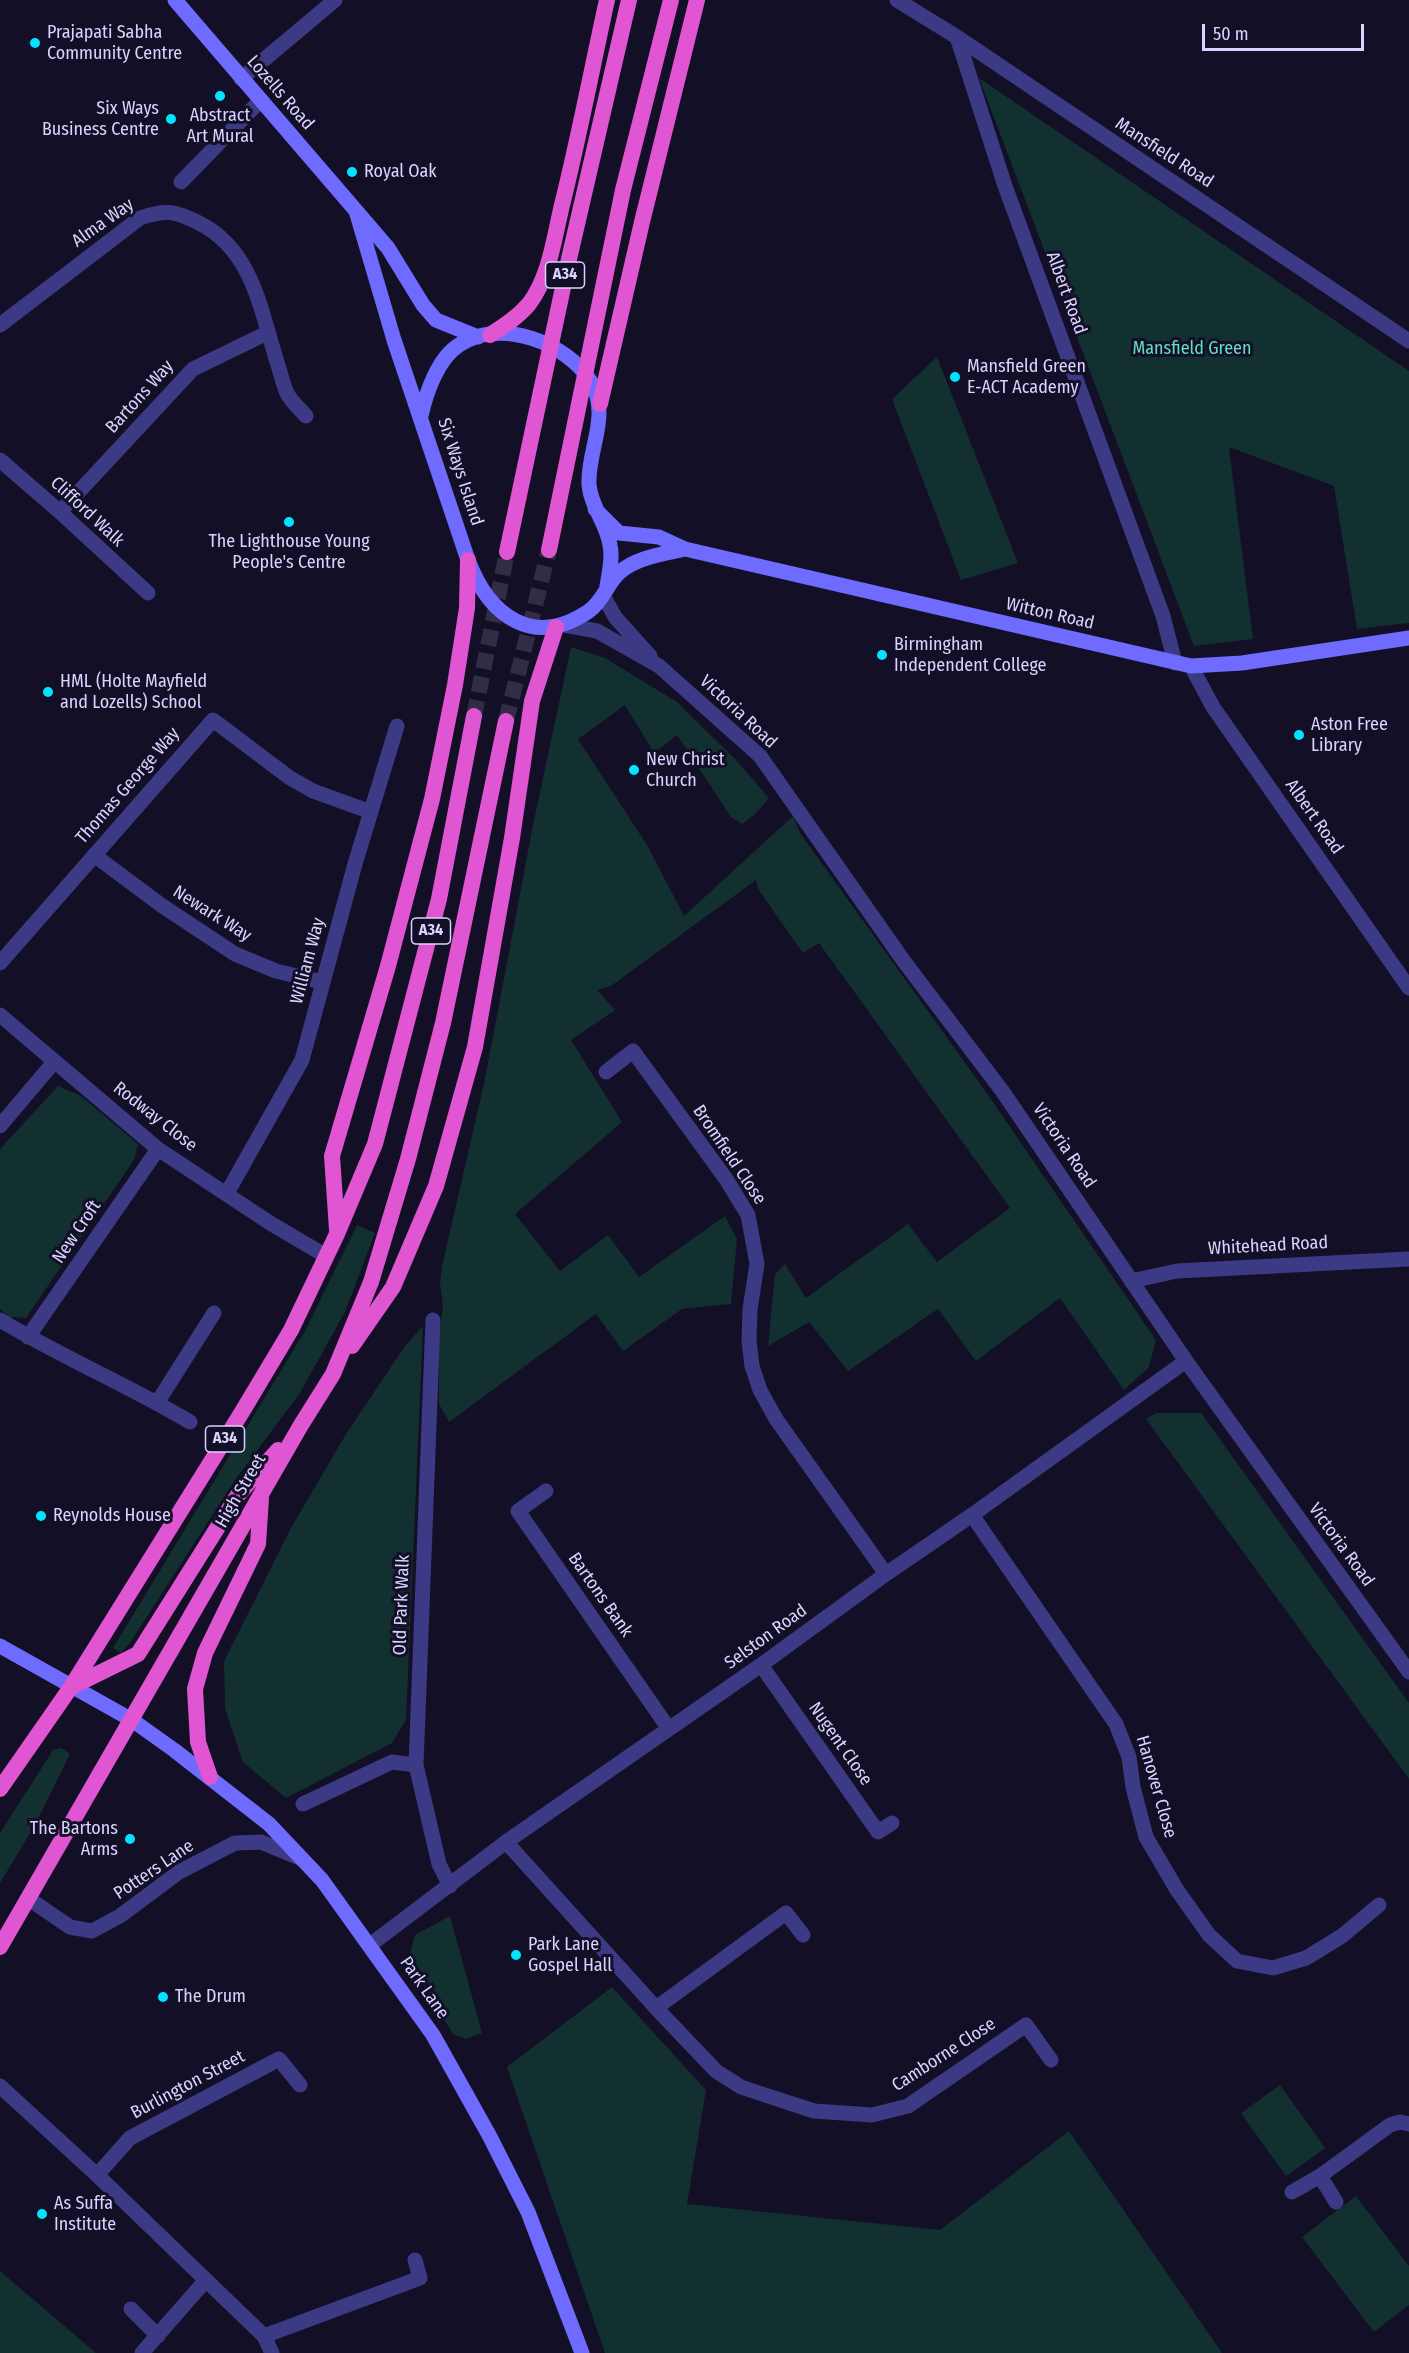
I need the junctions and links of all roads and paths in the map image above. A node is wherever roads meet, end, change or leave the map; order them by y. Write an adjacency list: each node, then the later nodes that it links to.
1 (175, 0): 9 (main road, Lozells Road)
2 (335, 0): 9 (street)
3 (607, 0): 15 (highway)
4 (628, 0): 25 (highway, A34)
5 (671, 0): 24 (highway, A34)
6 (697, 0): 17 (highway)
7 (897, 0): 8 (street, Mansfield Road)
8 (957, 37): 16 (street, Mansfield Road); 31 (street, Albert Road)
9 (241, 79): 10 (main road, Lozells Road)
10 (260, 101): 11 (street); 12 (main road, Lozells Road)
11 (181, 182)
12 (356, 211): 15 (main road, Lozells Road); 19 (main road, Lozells Road)
13 (0, 325): 14 (street, Alma Way)
14 (267, 333): 18 (street, Alma Way); 22 (street, Bartons Way)
15 (484, 336): 17 (main road); 19 (main road, Six Ways Island)
16 (1409, 340)
17 (600, 405): 21 (main road)
18 (306, 416)
19 (420, 419): 26 (main road, Six Ways Island)
20 (0, 460): 22 (street, Clifford Walk)
21 (595, 509): 23 (main road, Witton Road); 28 (main road)
22 (60, 512): 27 (street, Clifford Walk)
23 (686, 549): 28 (main road, Witton Road); 31 (main road, Witton Road)
24 (549, 550)
25 (507, 552)
26 (468, 560): 29 (main road, Six Ways Island); 48 (highway)
27 (148, 593)
28 (605, 595): 29 (main road); 32 (street, Victoria Road)
29 (560, 626): 32 (street, Victoria Road); 57 (highway)
30 (1409, 639): 33 (main road, Witton Road)
31 (1175, 663): 33 (main road, Witton Road)
32 (658, 666): 51 (street, Victoria Road)
33 (1191, 666): 41 (street, Albert Road)
34 (474, 716): 48 (highway, A34)
35 (506, 721): 57 (highway, High Street / A34)
36 (397, 726): 37 (street, William Way)
37 (370, 812): 38 (street, Thomas George Way); 40 (street, William Way)
38 (94, 855): 39 (street, Thomas George Way); 40 (street, Newark Way)
39 (0, 963)
40 (322, 982): 47 (street, William Way)
41 (1409, 988)
42 (0, 1015): 43 (street, Rodway Close)
43 (54, 1062): 45 (street); 46 (street, Rodway Close)
44 (606, 1072): 64 (street, Bromfield Close)
45 (0, 1126)
46 (158, 1149): 47 (street, Rodway Close); 55 (street, New Croft)
47 (227, 1193): 49 (street, Rodway Close)
48 (337, 1234): 49 (highway, A34)
49 (326, 1256): 68 (highway, A34)
50 (1409, 1259): 51 (street, Whitehead Road)
51 (1131, 1281): 56 (street, Victoria Road)
52 (214, 1312): 58 (street)
53 (0, 1320): 55 (street)
54 (433, 1320): 71 (street, Old Park Walk)
55 (28, 1337): 58 (street)
56 (1186, 1361): 63 (street, Selston Road); 67 (street, Victoria Road)
57 (333, 1374): 60 (highway, High Street / A34)
58 (157, 1403): 59 (street)
59 (190, 1422)
60 (301, 1425): 62 (highway, High Street / A34); 68 (highway, A34)
61 (546, 1491): 70 (street, Bartons Bank)
62 (262, 1494): 69 (highway, High Street / A34); 72 (highway, A34)
63 (972, 1515): 64 (street, Selston Road); 80 (street, Hanover Close)
64 (886, 1574): 66 (street, Selston Road)
65 (0, 1646): 68 (main road, Park Lane)
66 (761, 1665): 70 (street, Selston Road); 75 (street, Nugent Close)
67 (1408, 1667)
68 (71, 1687): 69 (main road, Park Lane); 73 (highway, A34)
69 (132, 1720): 72 (main road, Park Lane); 79 (highway, High Street / A34)
70 (669, 1729): 76 (street, Selston Road)
71 (416, 1765): 74 (street); 78 (street, Old Park Walk)
72 (210, 1777): 77 (main road, Park Lane)
73 (0, 1789)
74 (303, 1804)
75 (892, 1823)
76 (506, 1842): 78 (street, Selston Road); 84 (street, Camborne Close)
77 (305, 1861): 79 (street, Potters Lane); 82 (main road, Park Lane)
78 (450, 1886): 82 (street, Selston Road)
79 (29, 1899): 83 (highway, High Street / A34)
80 (1379, 1905)
81 (803, 1935): 84 (street)
82 (370, 1945): 100 (main road, Park Lane)
83 (0, 1947)
84 (656, 2008): 85 (street, Camborne Close)
85 (1051, 2060)
86 (300, 2085): 89 (street, Burlington Street)
87 (0, 2086): 89 (street)
88 (1409, 2124): 90 (street)
89 (97, 2175): 94 (street)
90 (1320, 2176): 91 (street); 92 (street)
91 (1292, 2192)
92 (1336, 2202)
93 (415, 2260): 97 (street)
94 (206, 2280): 96 (street); 97 (street)
95 (131, 2309): 96 (street)
96 (158, 2336): 98 (street)
97 (264, 2336): 99 (street)
98 (142, 2353)
99 (272, 2353)
100 (582, 2353)

